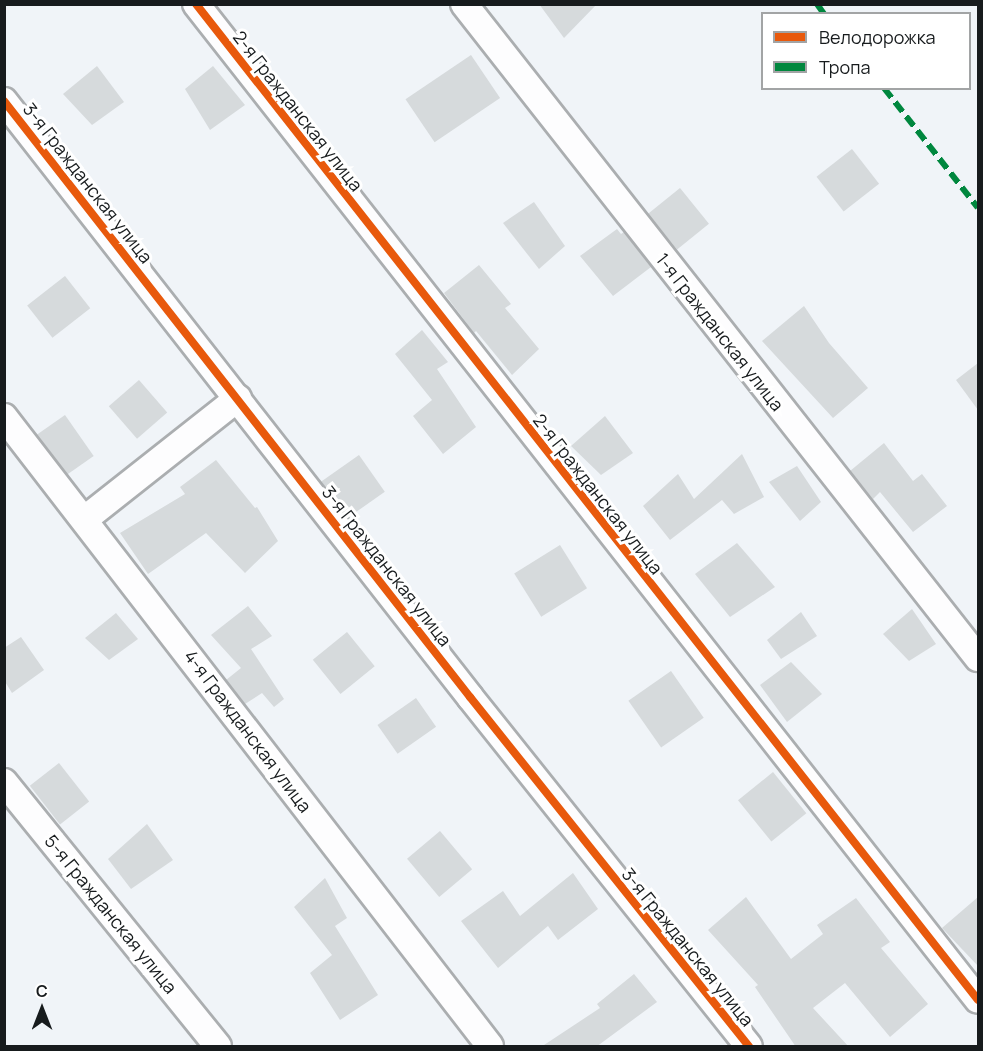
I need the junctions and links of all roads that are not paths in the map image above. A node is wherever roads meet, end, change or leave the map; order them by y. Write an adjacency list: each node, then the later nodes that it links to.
1 (195, 4): 9 (street, 2-я Гражданская улица)
2 (464, 4): 7 (street, 1-я Гражданская улица)
3 (4, 101): 4 (street, 3-я Гражданская улица)
4 (237, 398): 6 (street); 12 (street, 3-я Гражданская улица)
5 (4, 417): 6 (street, 4-я Гражданская улица)
6 (85, 519): 11 (street, 4-я Гражданская улица)
7 (978, 657)
8 (4, 782): 10 (street, 5-я Гражданская улица)
9 (978, 1000)
10 (218, 1047)
11 (490, 1047)
12 (748, 1047)

